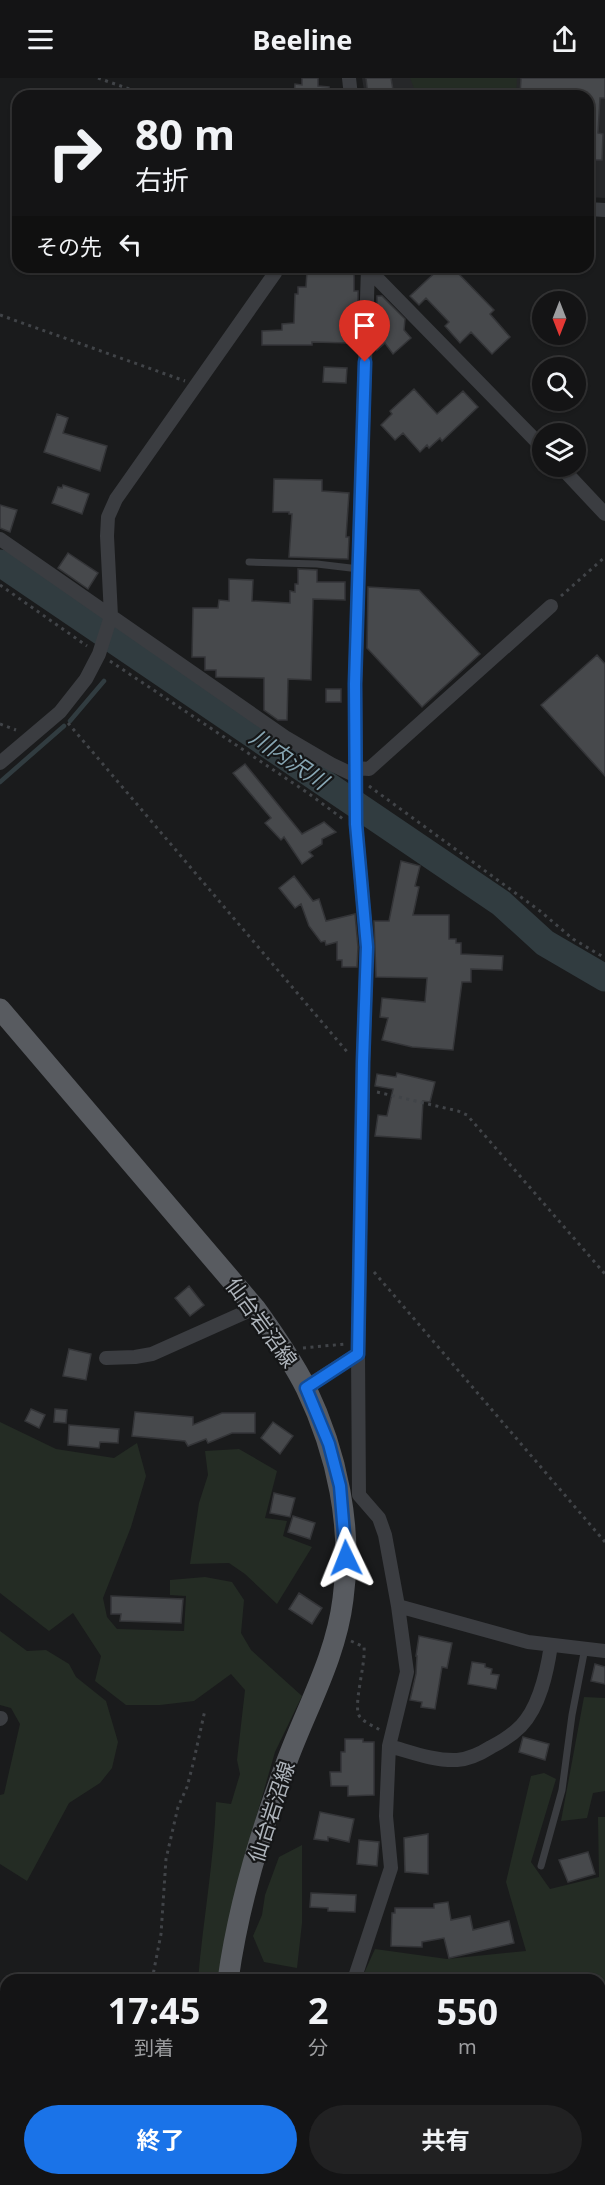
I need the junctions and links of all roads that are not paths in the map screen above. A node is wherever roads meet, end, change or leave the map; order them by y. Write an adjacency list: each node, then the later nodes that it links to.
1 (275, 273): 11 (street)
2 (368, 273): 9 (street)
3 (373, 273): 4 (street)
4 (532, 437)
5 (570, 477): 6 (street)
6 (605, 514)
7 (0, 539): 11 (street)
8 (249, 562): 9 (lane)
9 (359, 569): 13 (street)
10 (551, 606): 13 (street)
11 (110, 618): 12 (street); 13 (street)
12 (0, 763)
13 (356, 777): 16 (street)
14 (0, 1009): 15 (main road, 仙台岩沼線)
15 (255, 1308): 17 (street); 18 (main road, 仙台岩沼線)
16 (358, 1354): 18 (street); 19 (street)
17 (106, 1358)
18 (306, 1388): 25 (main road, 仙台岩沼線)
19 (398, 1606): 20 (street); 23 (street)
20 (551, 1645): 21 (street); 23 (street)
21 (585, 1648): 22 (street); 24 (lane)
22 (605, 1652)
23 (391, 1742): 26 (street)
24 (541, 1866)
25 (229, 1974)
26 (356, 1974)

